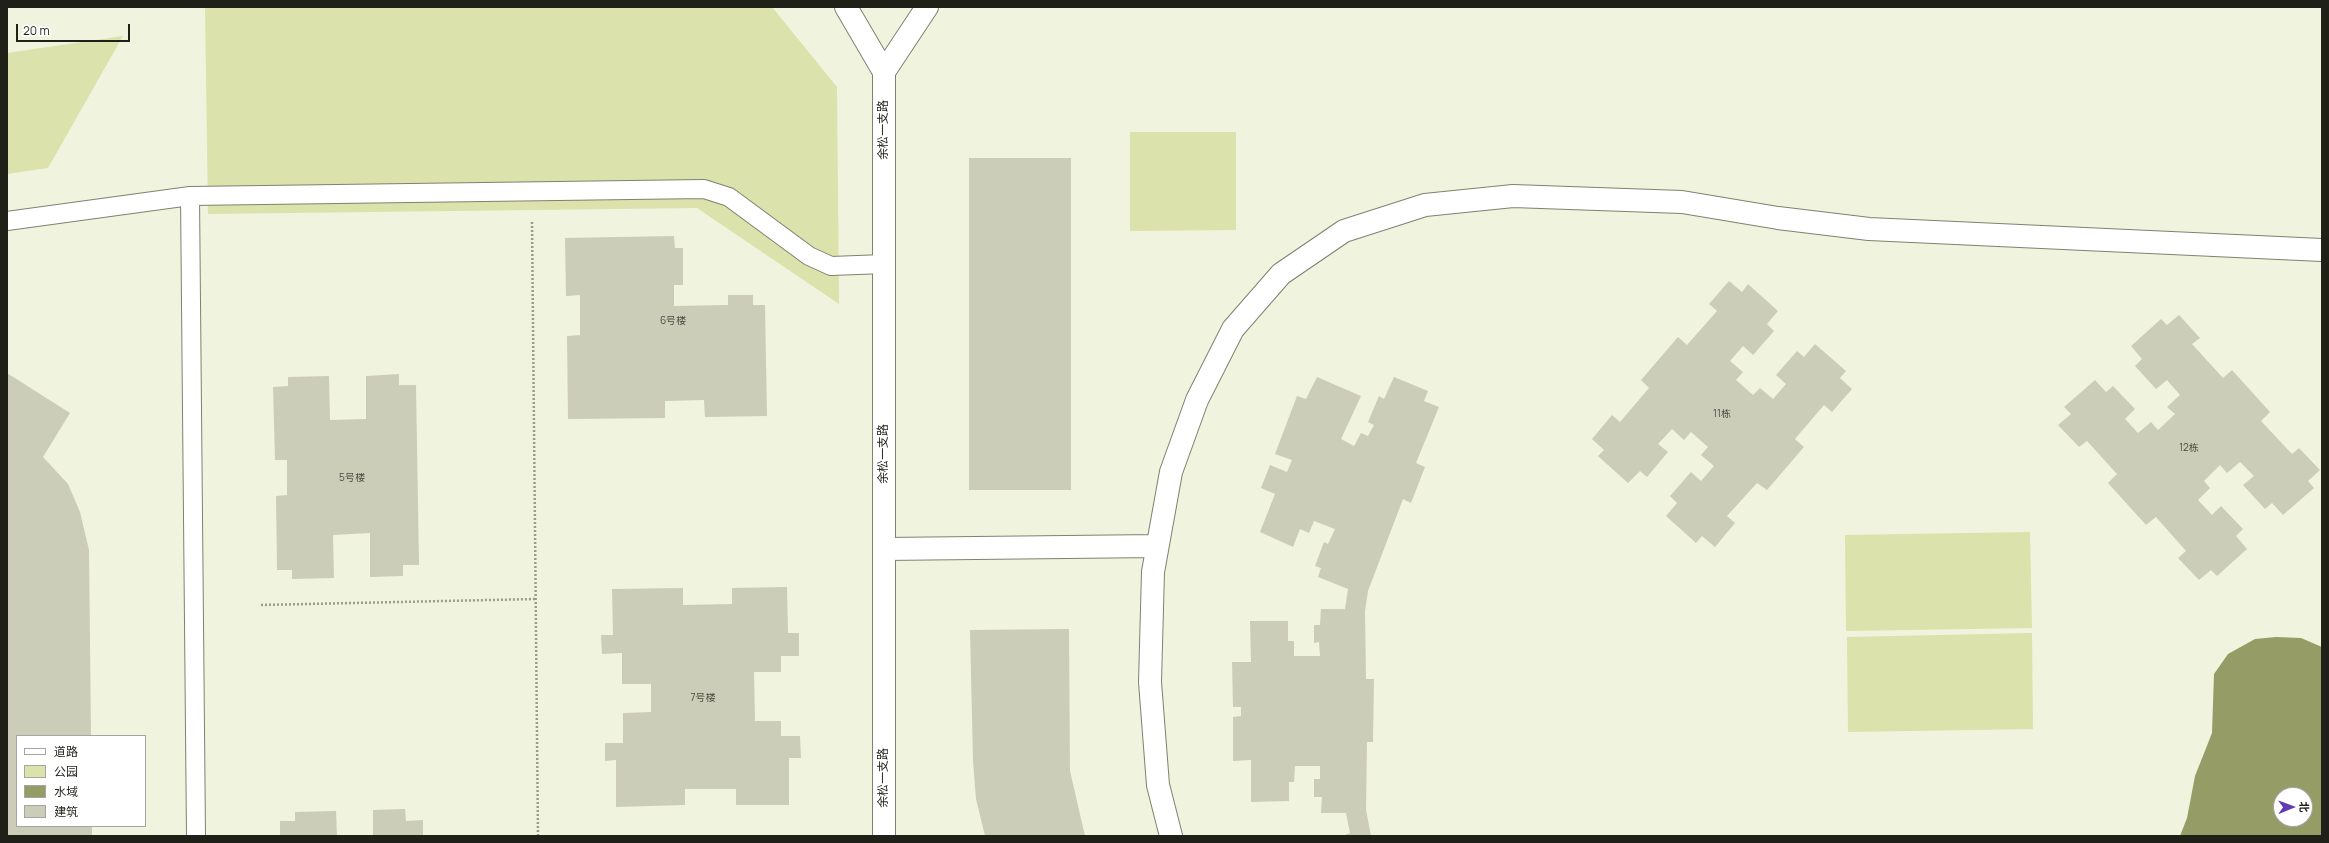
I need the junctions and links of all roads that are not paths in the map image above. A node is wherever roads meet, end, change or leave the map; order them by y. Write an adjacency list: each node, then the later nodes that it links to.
1 (846, 7): 3 (street)
2 (928, 7): 3 (street)
3 (884, 72): 7 (street, 余松一支路)
4 (190, 196): 5 (lane); 7 (lane); 10 (lane)
5 (7, 221)
6 (2322, 250): 8 (street)
7 (884, 264): 9 (street, 余松一支路)
8 (1157, 546): 9 (street); 12 (street)
9 (884, 549): 11 (street, 余松一支路)
10 (196, 836)
11 (884, 836)
12 (1171, 836)

